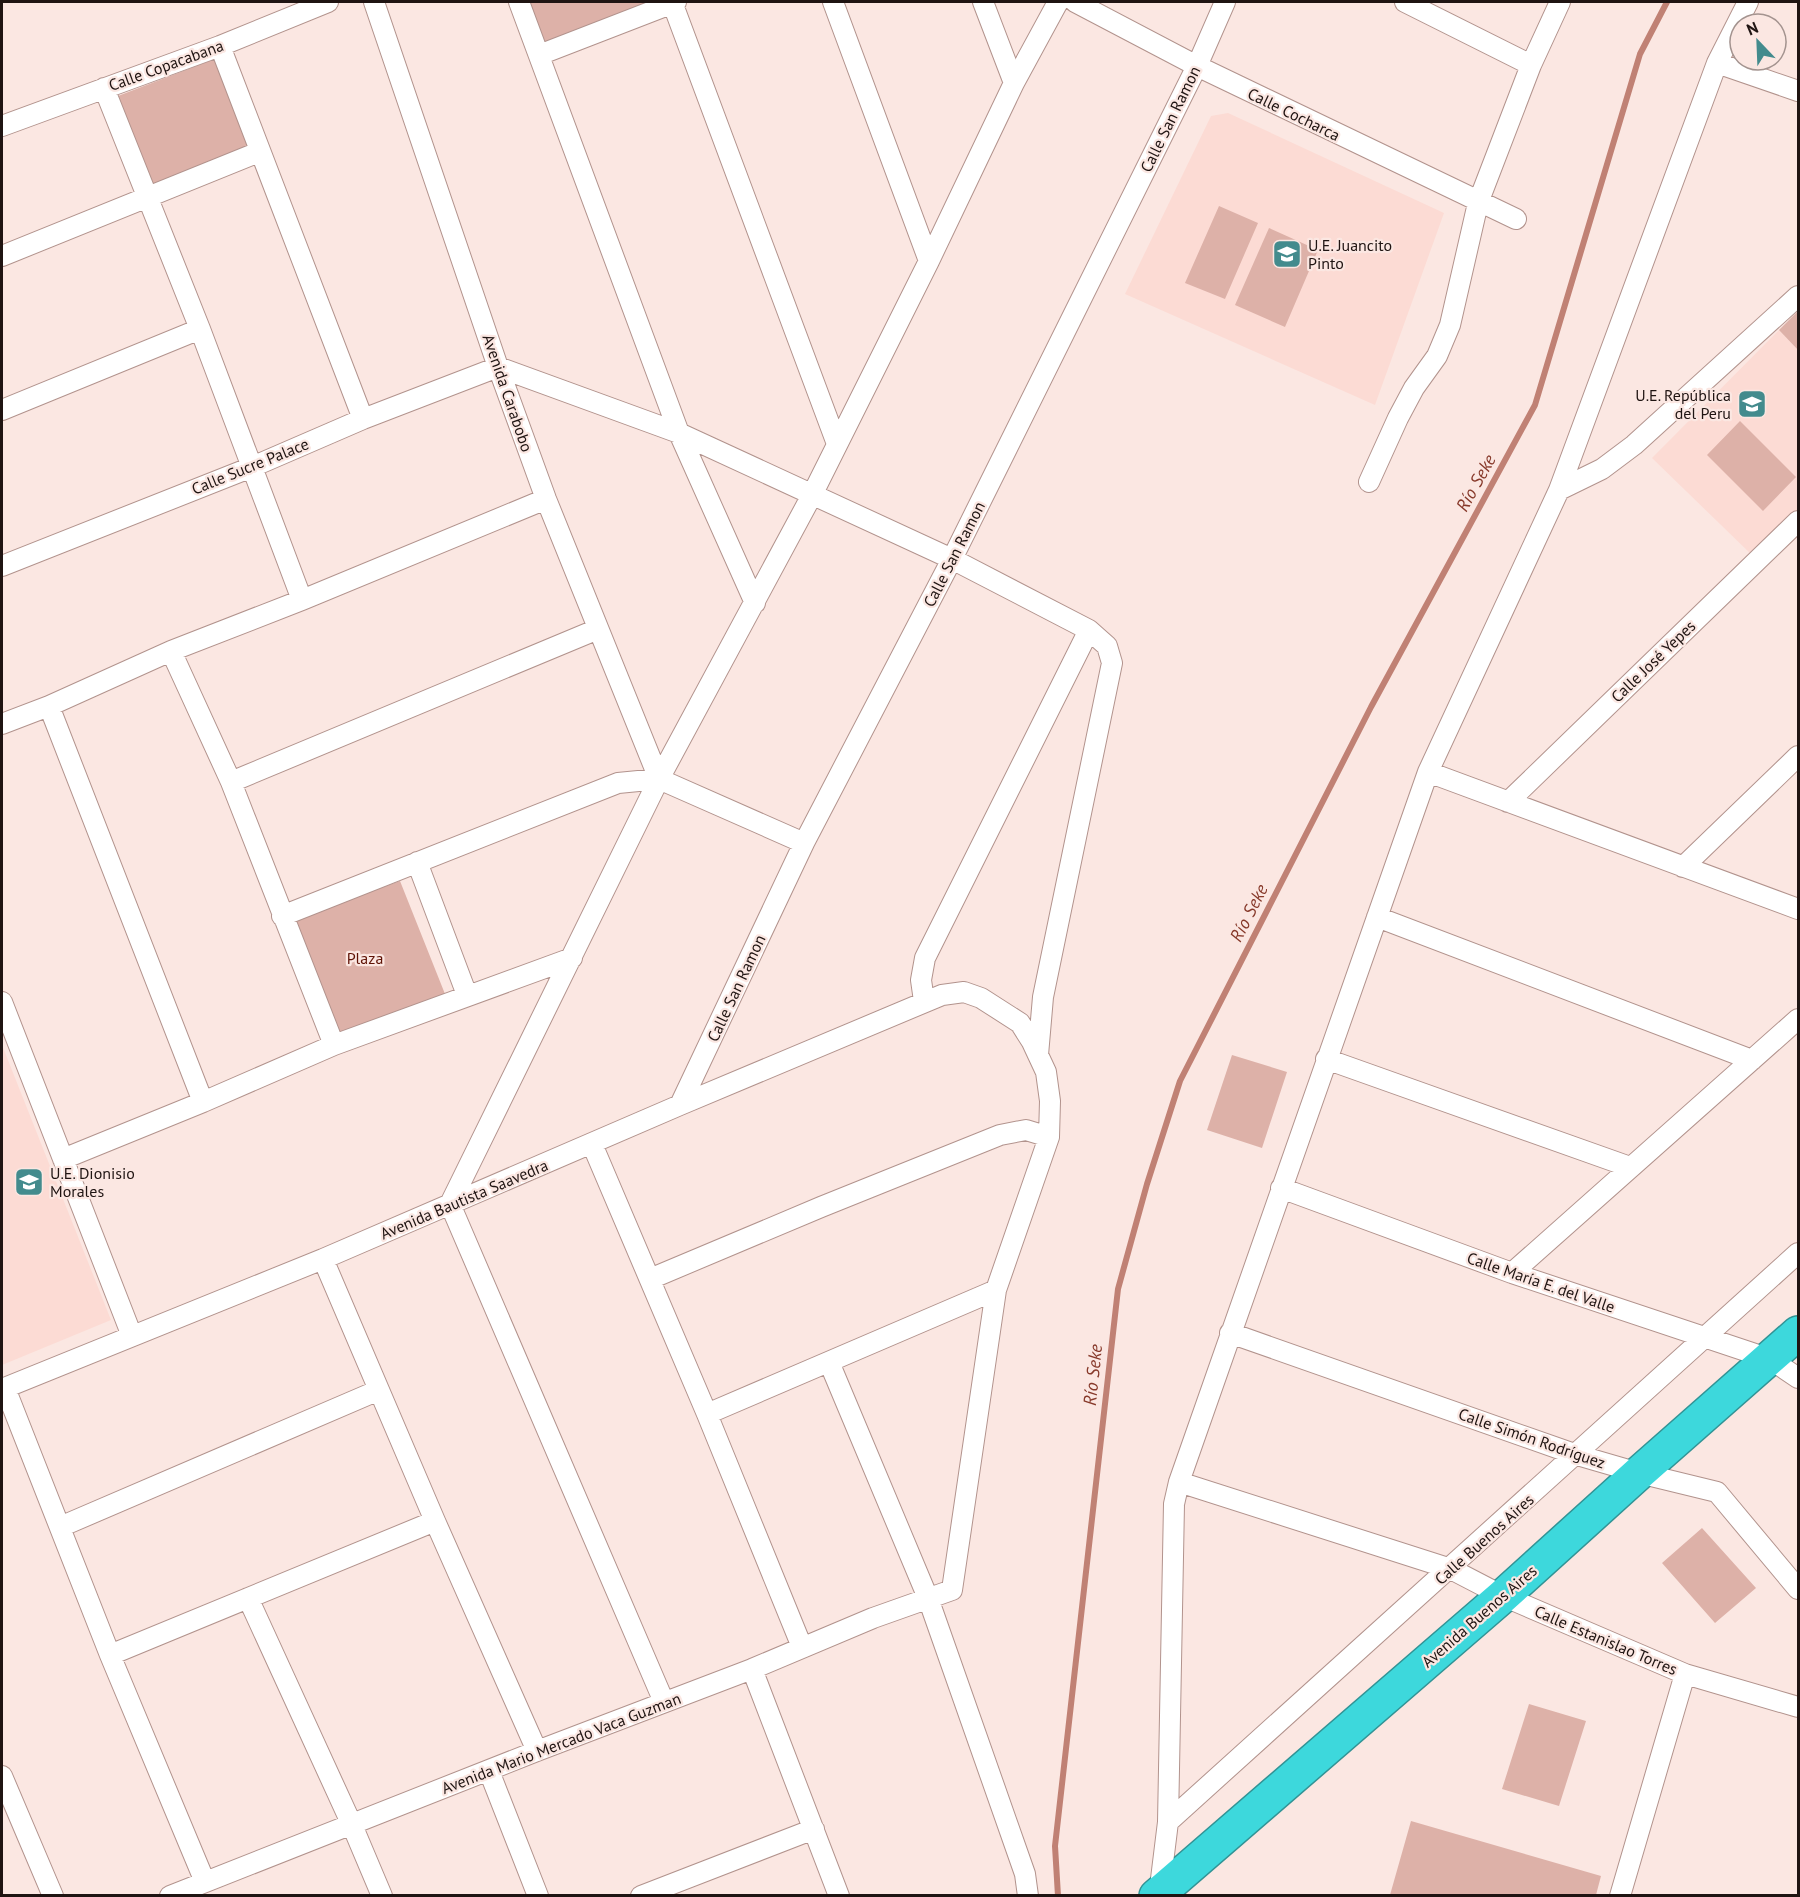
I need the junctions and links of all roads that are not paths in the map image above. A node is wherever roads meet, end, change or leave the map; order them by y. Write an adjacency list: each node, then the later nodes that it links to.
1 (328, 2): 13 (street, Calle Copacabana)
2 (374, 2): 30 (street, Avenida Carabobo)
3 (519, 2): 14 (street)
4 (673, 2): 14 (street); 34 (street)
5 (833, 2): 27 (street)
6 (983, 2): 18 (street)
7 (1058, 2): 18 (street)
8 (1075, 2): 17 (street, Calle Cocharca)
9 (1225, 2): 17 (street, Calle San Ramon)
10 (1405, 2): 16 (street)
11 (1560, 2): 16 (street)
12 (1748, 2): 15 (street)
13 (219, 46): 19 (street, Calle Copacabana); 22 (street)
14 (539, 55): 33 (street)
15 (1717, 63): 20 (street); 37 (street)
16 (1531, 65): 24 (street)
17 (1197, 66): 24 (street, Calle Cocharca); 41 (street, Calle San Ramon)
18 (1014, 83): 27 (street)
19 (104, 88): 21 (street, Calle Copacabana); 23 (street)
20 (1798, 91)
21 (2, 126)
22 (259, 152): 23 (street); 32 (street)
23 (147, 197): 26 (street); 29 (street)
24 (1478, 203): 25 (street, Calle Cocharca); 36 (street)
25 (1516, 219)
26 (2, 256)
27 (929, 261): 34 (street)
28 (1798, 296): 37 (street)
29 (200, 329): 31 (street); 35 (street)
30 (498, 367): 32 (street, Calle Sucre Palace); 33 (street); 39 (street, Avenida Carabobo)
31 (2, 410)
32 (363, 419): 35 (street, Calle Sucre Palace)
33 (679, 433): 38 (street); 44 (street)
34 (837, 444): 38 (street)
35 (252, 466): 42 (street, Calle Sucre Palace); 43 (street)
36 (1369, 482)
37 (1559, 490): 51 (street)
38 (812, 495): 41 (street); 44 (street)
39 (546, 500): 43 (street); 45 (street, Avenida Carabobo)
40 (1798, 521): 54 (street, Calle José Yepes)
41 (952, 559): 46 (street); 55 (street, Calle San Ramon)
42 (2, 566)
43 (302, 600): 47 (street)
44 (755, 603): 52 (street)
45 (598, 629): 52 (street, Avenida Carabobo); 53 (street)
46 (1089, 630): 63 (street); 67 (street)
47 (171, 651): 48 (street); 53 (street)
48 (49, 706): 49 (street); 70 (street)
49 (2, 724)
50 (1798, 756): 57 (street)
51 (1428, 772): 54 (street); 60 (street)
52 (659, 778): 55 (street); 56 (street); 61 (street)
53 (231, 782): 59 (street)
54 (1508, 802): 57 (street)
55 (804, 843): 71 (street, Calle San Ramon)
56 (417, 862): 59 (street); 62 (street)
57 (1683, 867): 58 (street)
58 (1798, 909)
59 (282, 916): 66 (street)
60 (1377, 917): 68 (street); 69 (street)
61 (572, 958): 62 (street); 77 (street)
62 (467, 995): 66 (street)
63 (924, 1001): 67 (street, Avenida Bautista Saavedra); 71 (street, Avenida Bautista Saavedra)
64 (2, 1002): 74 (street)
65 (1798, 1019): 69 (street)
66 (334, 1045): 70 (street)
67 (1038, 1055): 72 (street)
68 (1326, 1059): 75 (street); 76 (street)
69 (1752, 1060): 75 (street)
70 (203, 1102): 74 (street)
71 (680, 1105): 73 (street, Avenida Bautista Saavedra)
72 (1049, 1137): 81 (street); 82 (street)
73 (592, 1144): 77 (street, Avenida Bautista Saavedra); 81 (street)
74 (63, 1159): 85 (street)
75 (1630, 1167): 80 (street)
76 (1281, 1188): 80 (street, Calle María E. del Valle); 83 (street)
77 (450, 1204): 79 (street, Avenida Bautista Saavedra); 107 (street)
78 (1798, 1253): 86 (street, Calle Buenos Aires)
79 (323, 1260): 85 (street, Avenida Bautista Saavedra); 91 (street)
80 (1512, 1273): 86 (street, Calle María E. del Valle)
81 (650, 1279): 92 (street)
82 (996, 1290): 88 (street); 102 (street, Avenida Mario Mercado Vaca Guzman)
83 (1230, 1333): 93 (street, Calle Simón Rodríguez); 95 (street)
84 (1798, 1333): 87 (highway, Avenida Buenos Aires)
85 (132, 1336): 90 (street, Avenida Bautista Saavedra)
86 (1704, 1339): 87 (street, Calle María E. del Valle); 93 (street, Calle Buenos Aires)
87 (1770, 1359): 89 (street, Calle María E. del Valle); 94 (highway, Avenida Buenos Aires)
88 (829, 1362): 92 (street); 102 (street)
89 (1798, 1378)
90 (3, 1389): 97 (street)
91 (379, 1390): 96 (street); 97 (street)
92 (707, 1414): 103 (street)
93 (1577, 1455): 94 (street, Calle Simón Rodríguez); 98 (street, Calle Buenos Aires)
94 (1639, 1473): 99 (street, Calle Simón Rodríguez); 100 (highway, Avenida Buenos Aires)
95 (1179, 1482): 98 (street, Calle Estanislao Torres); 112 (street)
96 (435, 1521): 101 (street); 109 (street)
97 (60, 1527): 104 (street)
98 (1451, 1569): 100 (street, Calle Estanislao Torres); 112 (street, Calle Buenos Aires)
99 (1798, 1589)
100 (1503, 1596): 106 (street, Calle Estanislao Torres); 117 (highway, Avenida Buenos Aires)
101 (248, 1598): 104 (street); 113 (street)
102 (928, 1598): 103 (street, Avenida Mario Mercado Vaca Guzman); 124 (street)
103 (802, 1647): 105 (street, Avenida Mario Mercado Vaca Guzman)
104 (110, 1655): 115 (street)
105 (752, 1669): 107 (street, Avenida Mario Mercado Vaca Guzman); 114 (street)
106 (1685, 1674): 108 (street, Calle Estanislao Torres); 125 (street)
107 (664, 1702): 109 (street, Avenida Mario Mercado Vaca Guzman)
108 (1798, 1707)
109 (537, 1751): 110 (street, Avenida Mario Mercado Vaca Guzman)
110 (489, 1771): 113 (street, Avenida Mario Mercado Vaca Guzman); 121 (street)
111 (2, 1776): 118 (street)
112 (1168, 1822): 117 (street)
113 (352, 1825): 115 (street, Avenida Mario Mercado Vaca Guzman); 120 (street)
114 (814, 1829): 116 (street); 123 (street)
115 (206, 1882): 119 (street, Avenida Mario Mercado Vaca Guzman)
116 (686, 1887): 122 (street)
117 (1159, 1895)
118 (53, 1896)
119 (170, 1896)
120 (382, 1896)
121 (538, 1896)
122 (641, 1896)
123 (839, 1896)
124 (1028, 1896)
125 (1620, 1896)

